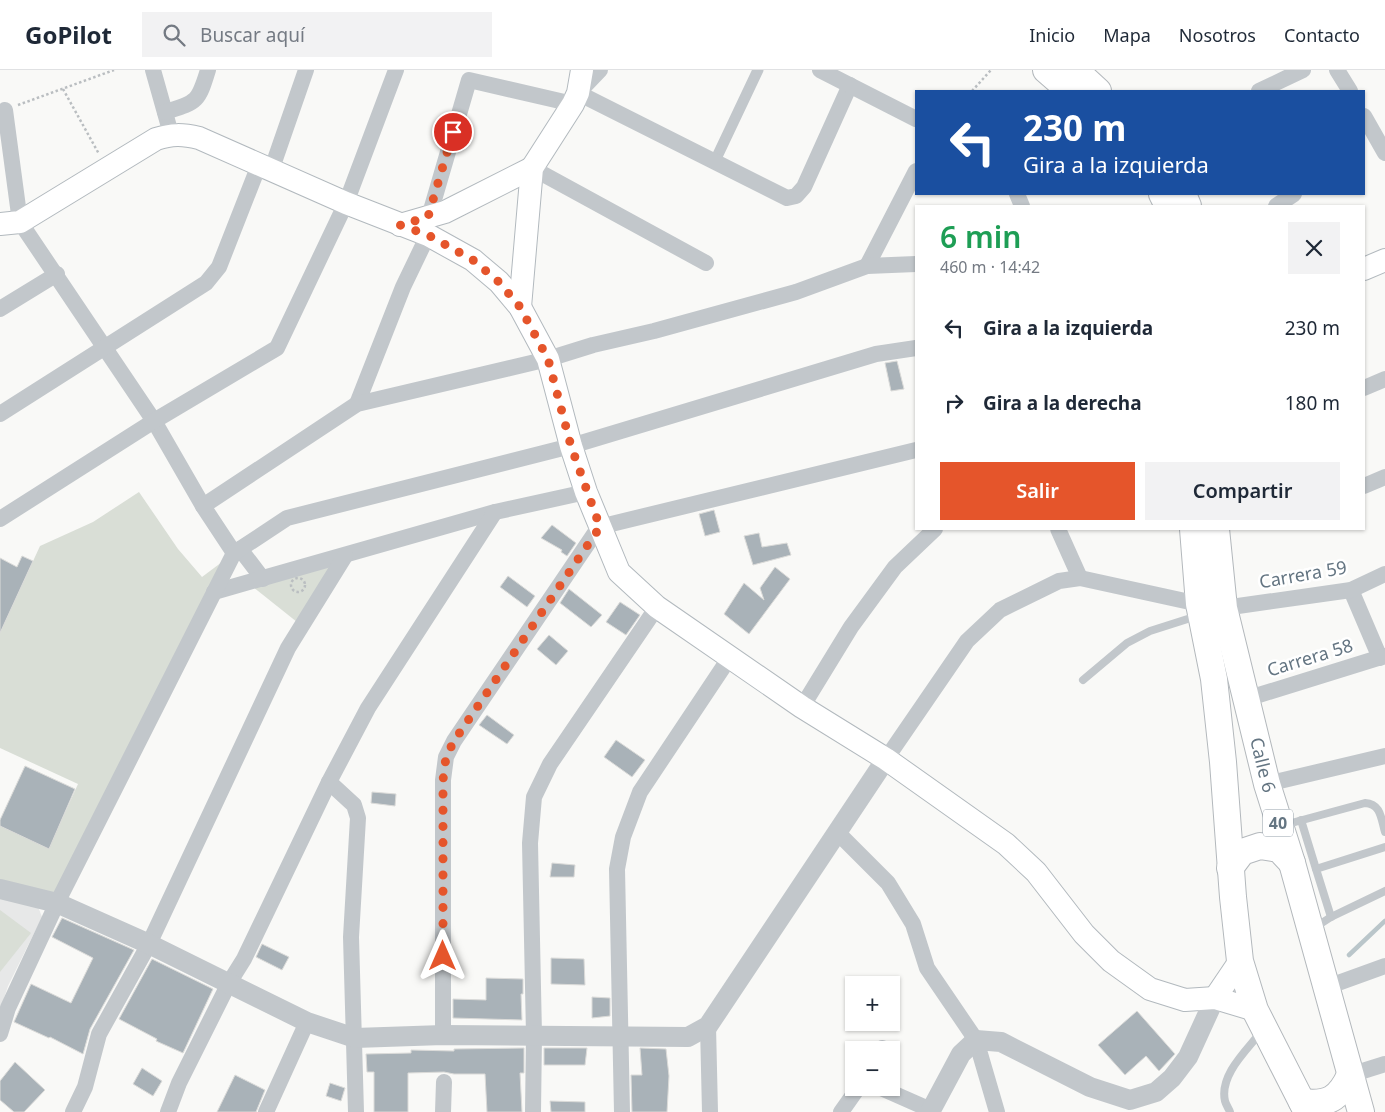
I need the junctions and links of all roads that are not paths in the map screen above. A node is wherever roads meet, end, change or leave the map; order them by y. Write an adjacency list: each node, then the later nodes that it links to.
1 (153, 70): 20 (street)
2 (208, 70): 20 (street)
3 (306, 70): 27 (street)
4 (396, 70): 31 (street)
5 (582, 70): 18 (main road)
6 (600, 70): 18 (street)
7 (758, 70): 26 (street)
8 (820, 70): 13 (street)
9 (1046, 70): 14 (highway)
10 (1075, 70): 15 (highway)
11 (1303, 70): 16 (street)
12 (1338, 70): 17 (street)
13 (850, 85): 21 (street); 26 (street)
14 (1069, 90)
15 (1097, 90)
16 (1261, 90)
17 (1349, 90)
18 (575, 99): 26 (street); 28 (main road); 34 (street)
19 (5, 110): 33 (street)
20 (165, 112): 23 (street)
21 (915, 118)
22 (1365, 118): 24 (street)
23 (171, 134): 27 (main road); 33 (main road)
24 (1375, 138): 25 (street)
25 (1385, 153)
26 (714, 163)
27 (265, 168): 31 (main road); 43 (street)
28 (532, 168): 34 (main road); 36 (street); 41 (main road)
29 (915, 172): 38 (street)
30 (1292, 195): 32 (street)
31 (346, 203): 34 (main road); 50 (street)
32 (1278, 205)
33 (10, 223): 40 (street)
34 (428, 226): 41 (main road); 48 (street)
35 (1385, 260): 39 (main road)
36 (706, 263)
37 (915, 264): 38 (street)
38 (867, 266): 45 (street)
39 (1365, 269)
40 (57, 274): 42 (street); 43 (street)
41 (520, 307): 45 (main road)
42 (0, 309)
43 (104, 347): 49 (street); 50 (street)
44 (915, 348): 51 (street)
45 (548, 359): 48 (street); 51 (main road)
46 (1385, 380): 47 (street)
47 (1365, 388)
48 (357, 404): 56 (street)
49 (0, 414)
50 (154, 421): 56 (street); 58 (street)
51 (571, 446): 55 (main road); 64 (street)
52 (915, 450): 59 (street)
53 (1385, 477): 54 (street)
54 (1365, 486)
55 (586, 492): 57 (street); 59 (main road)
56 (203, 506): 64 (street)
57 (496, 512): 65 (street); 80 (street)
58 (0, 519)
59 (600, 527): 71 (main road); 102 (street)
60 (934, 530): 77 (street)
61 (1058, 530): 67 (street)
62 (1194, 530): 72 (highway, Calle 6 / 40)
63 (1216, 530): 72 (highway, Calle 6 / 40)
64 (237, 551): 68 (street); 70 (street)
65 (345, 556): 68 (street); 92 (street)
66 (1385, 574): 69 (street, Carrera 59)
67 (1080, 578): 72 (street); 79 (street)
68 (263, 579): 70 (street)
69 (1351, 590): 72 (street, Carrera 59); 74 (street)
70 (214, 592): 90 (street)
71 (657, 608): 73 (main road); 103 (street)
72 (1208, 609): 75 (lane); 76 (highway, Calle 6 / 40); 87 (highway, Calle 6 / 40)
73 (730, 657): 77 (main road); 104 (street)
74 (1383, 657): 76 (street, Carrera 58)
75 (1083, 680)
76 (1246, 699): 81 (highway, Calle 6 / 40)
77 (802, 707): 79 (main road)
78 (1385, 756): 81 (street)
79 (886, 759): 83 (street); 97 (main road)
80 (329, 782): 95 (street); 105 (street)
81 (1267, 784): 82 (highway, Calle 6 / 40)
82 (1290, 823): 84 (lane); 86 (highway, Calle 6 / 40)
83 (838, 832): 100 (street); 106 (street)
84 (1385, 832)
85 (1385, 847): 86 (lane)
86 (1304, 866): 87 (highway); 91 (highway, Calle 6 / 40)
87 (1230, 868): 93 (highway, Calle 6 / 40)
88 (0, 889): 90 (street)
89 (1385, 891): 91 (lane)
90 (57, 903): 92 (street); 101 (street)
91 (1320, 924): 96 (highway, Calle 6 / 40)
92 (149, 944): 95 (street); 114 (street)
93 (1240, 961): 97 (main road); 98 (highway, Calle 6 / 40)
94 (1385, 966): 96 (street)
95 (229, 983): 99 (street); 115 (street)
96 (1327, 987): 108 (highway, Calle 6 / 40)
97 (1214, 998): 98 (main road); 106 (street)
98 (1259, 1019): 112 (highway, Calle 6 / 40); 124 (lane)
99 (307, 1022): 105 (street); 116 (street)
100 (708, 1026): 104 (street); 121 (street)
101 (0, 1034)
102 (443, 1035): 103 (street); 105 (street)
103 (534, 1036): 104 (street); 119 (street)
104 (620, 1037): 120 (street)
105 (355, 1038): 117 (street)
106 (976, 1040): 113 (street); 123 (street)
107 (1385, 1064): 108 (street)
108 (1350, 1075): 112 (highway); 125 (highway, Calle 6 / 40)
109 (444, 1082): 118 (street)
110 (852, 1096): 122 (street)
111 (898, 1096): 113 (street)
112 (1304, 1107)
113 (931, 1111)
114 (73, 1112)
115 (168, 1112)
116 (266, 1112)
117 (356, 1112)
118 (443, 1112)
119 (533, 1112)
120 (622, 1112)
121 (710, 1112)
122 (841, 1112)
123 (996, 1112)
124 (1230, 1112)
125 (1360, 1112)

